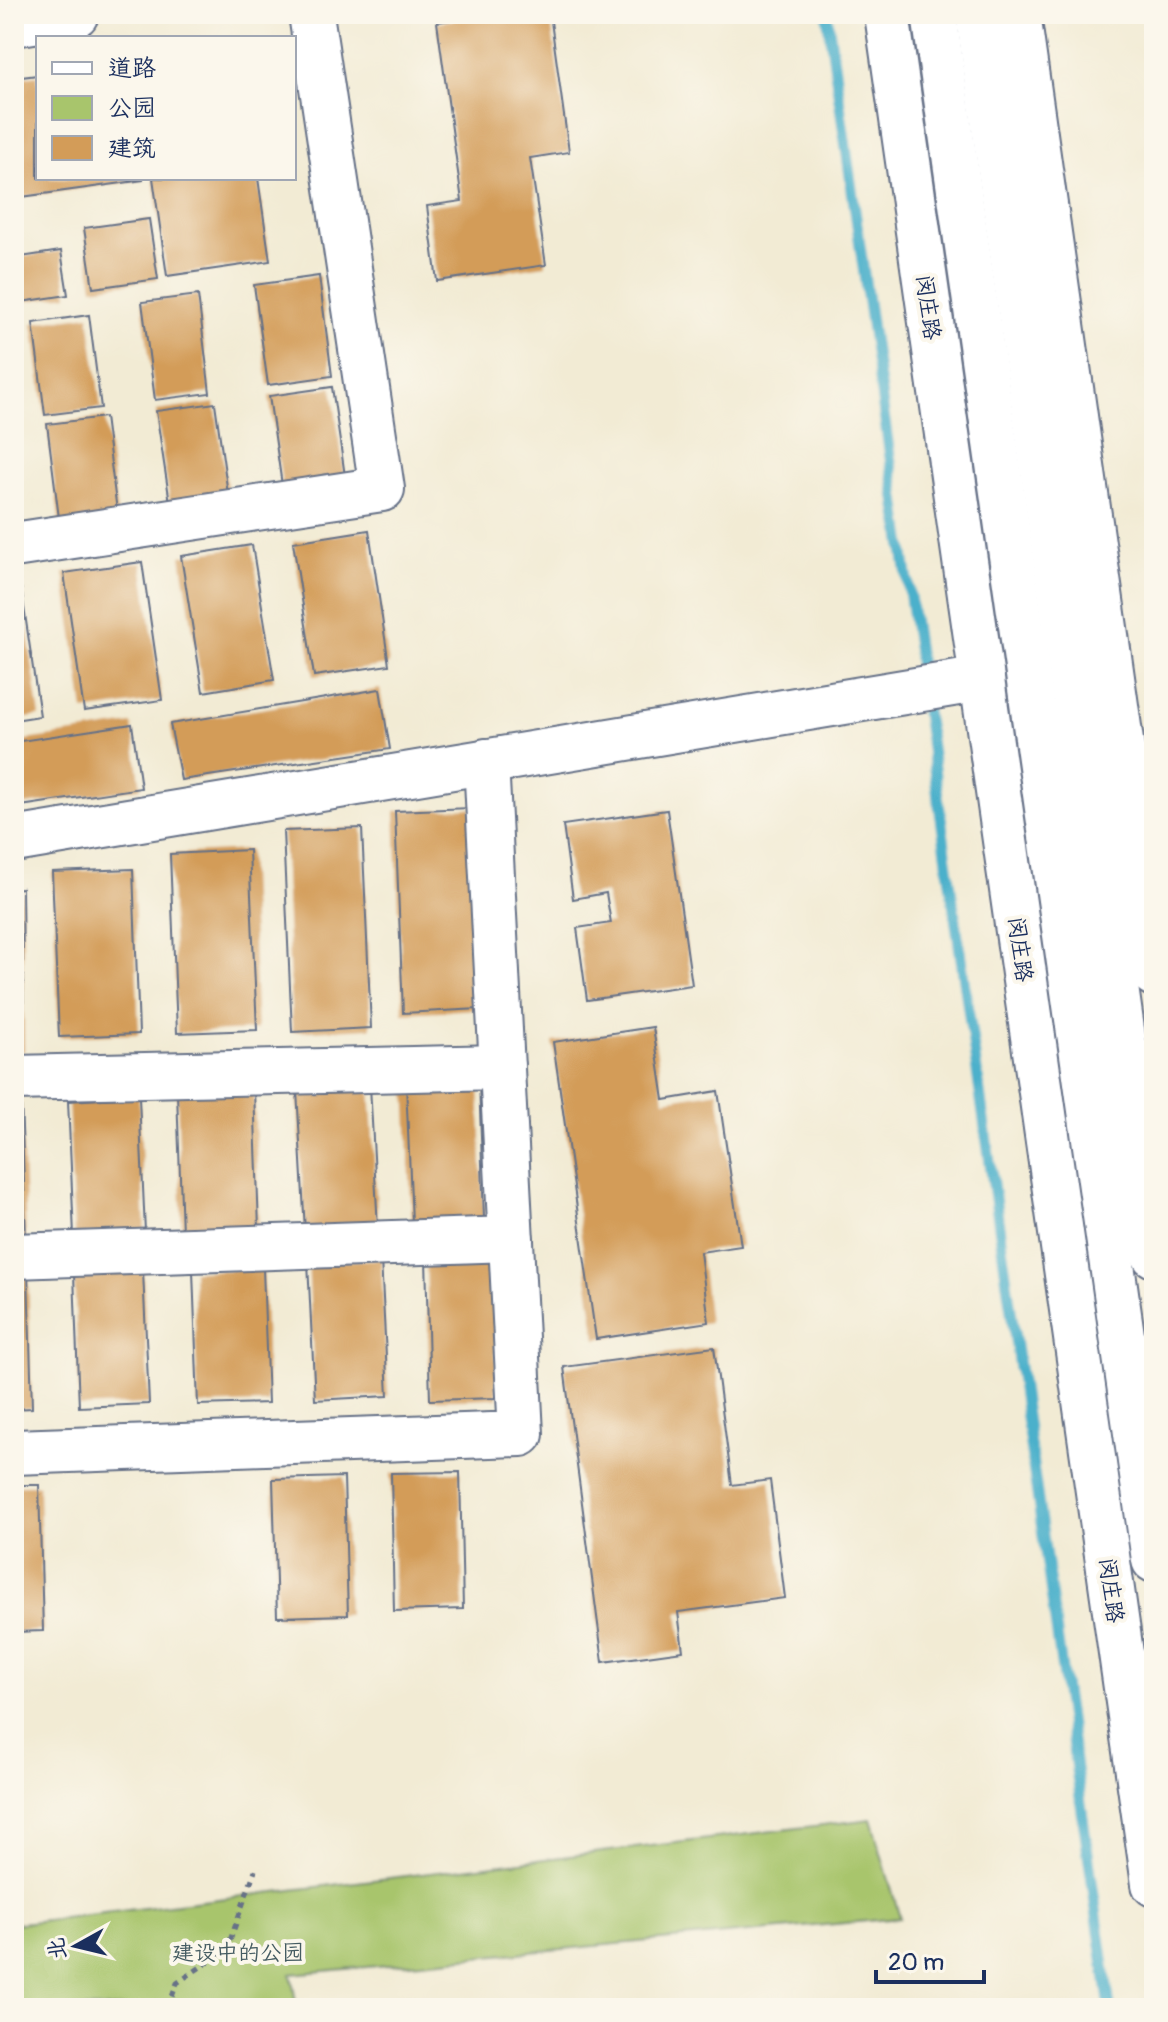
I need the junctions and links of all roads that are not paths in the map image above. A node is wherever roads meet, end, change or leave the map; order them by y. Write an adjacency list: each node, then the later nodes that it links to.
1 (76, 14): 7 (street)
2 (311, 14): 8 (street)
3 (887, 14): 9 (street, 闵庄路)
4 (934, 14): 19 (street, 闵庄路)
5 (978, 14): 16 (street)
6 (1018, 14): 12 (street)
7 (14, 24)
8 (14, 545)
9 (982, 679): 10 (street); 20 (street, 闵庄路)
10 (486, 761): 11 (street); 13 (street)
11 (14, 840)
12 (1154, 974)
13 (502, 1067): 14 (street); 15 (street)
14 (14, 1078)
15 (511, 1239): 17 (street); 18 (street)
16 (1154, 1255)
17 (14, 1256)
18 (14, 1452)
19 (1154, 1560)
20 (1154, 1884)

